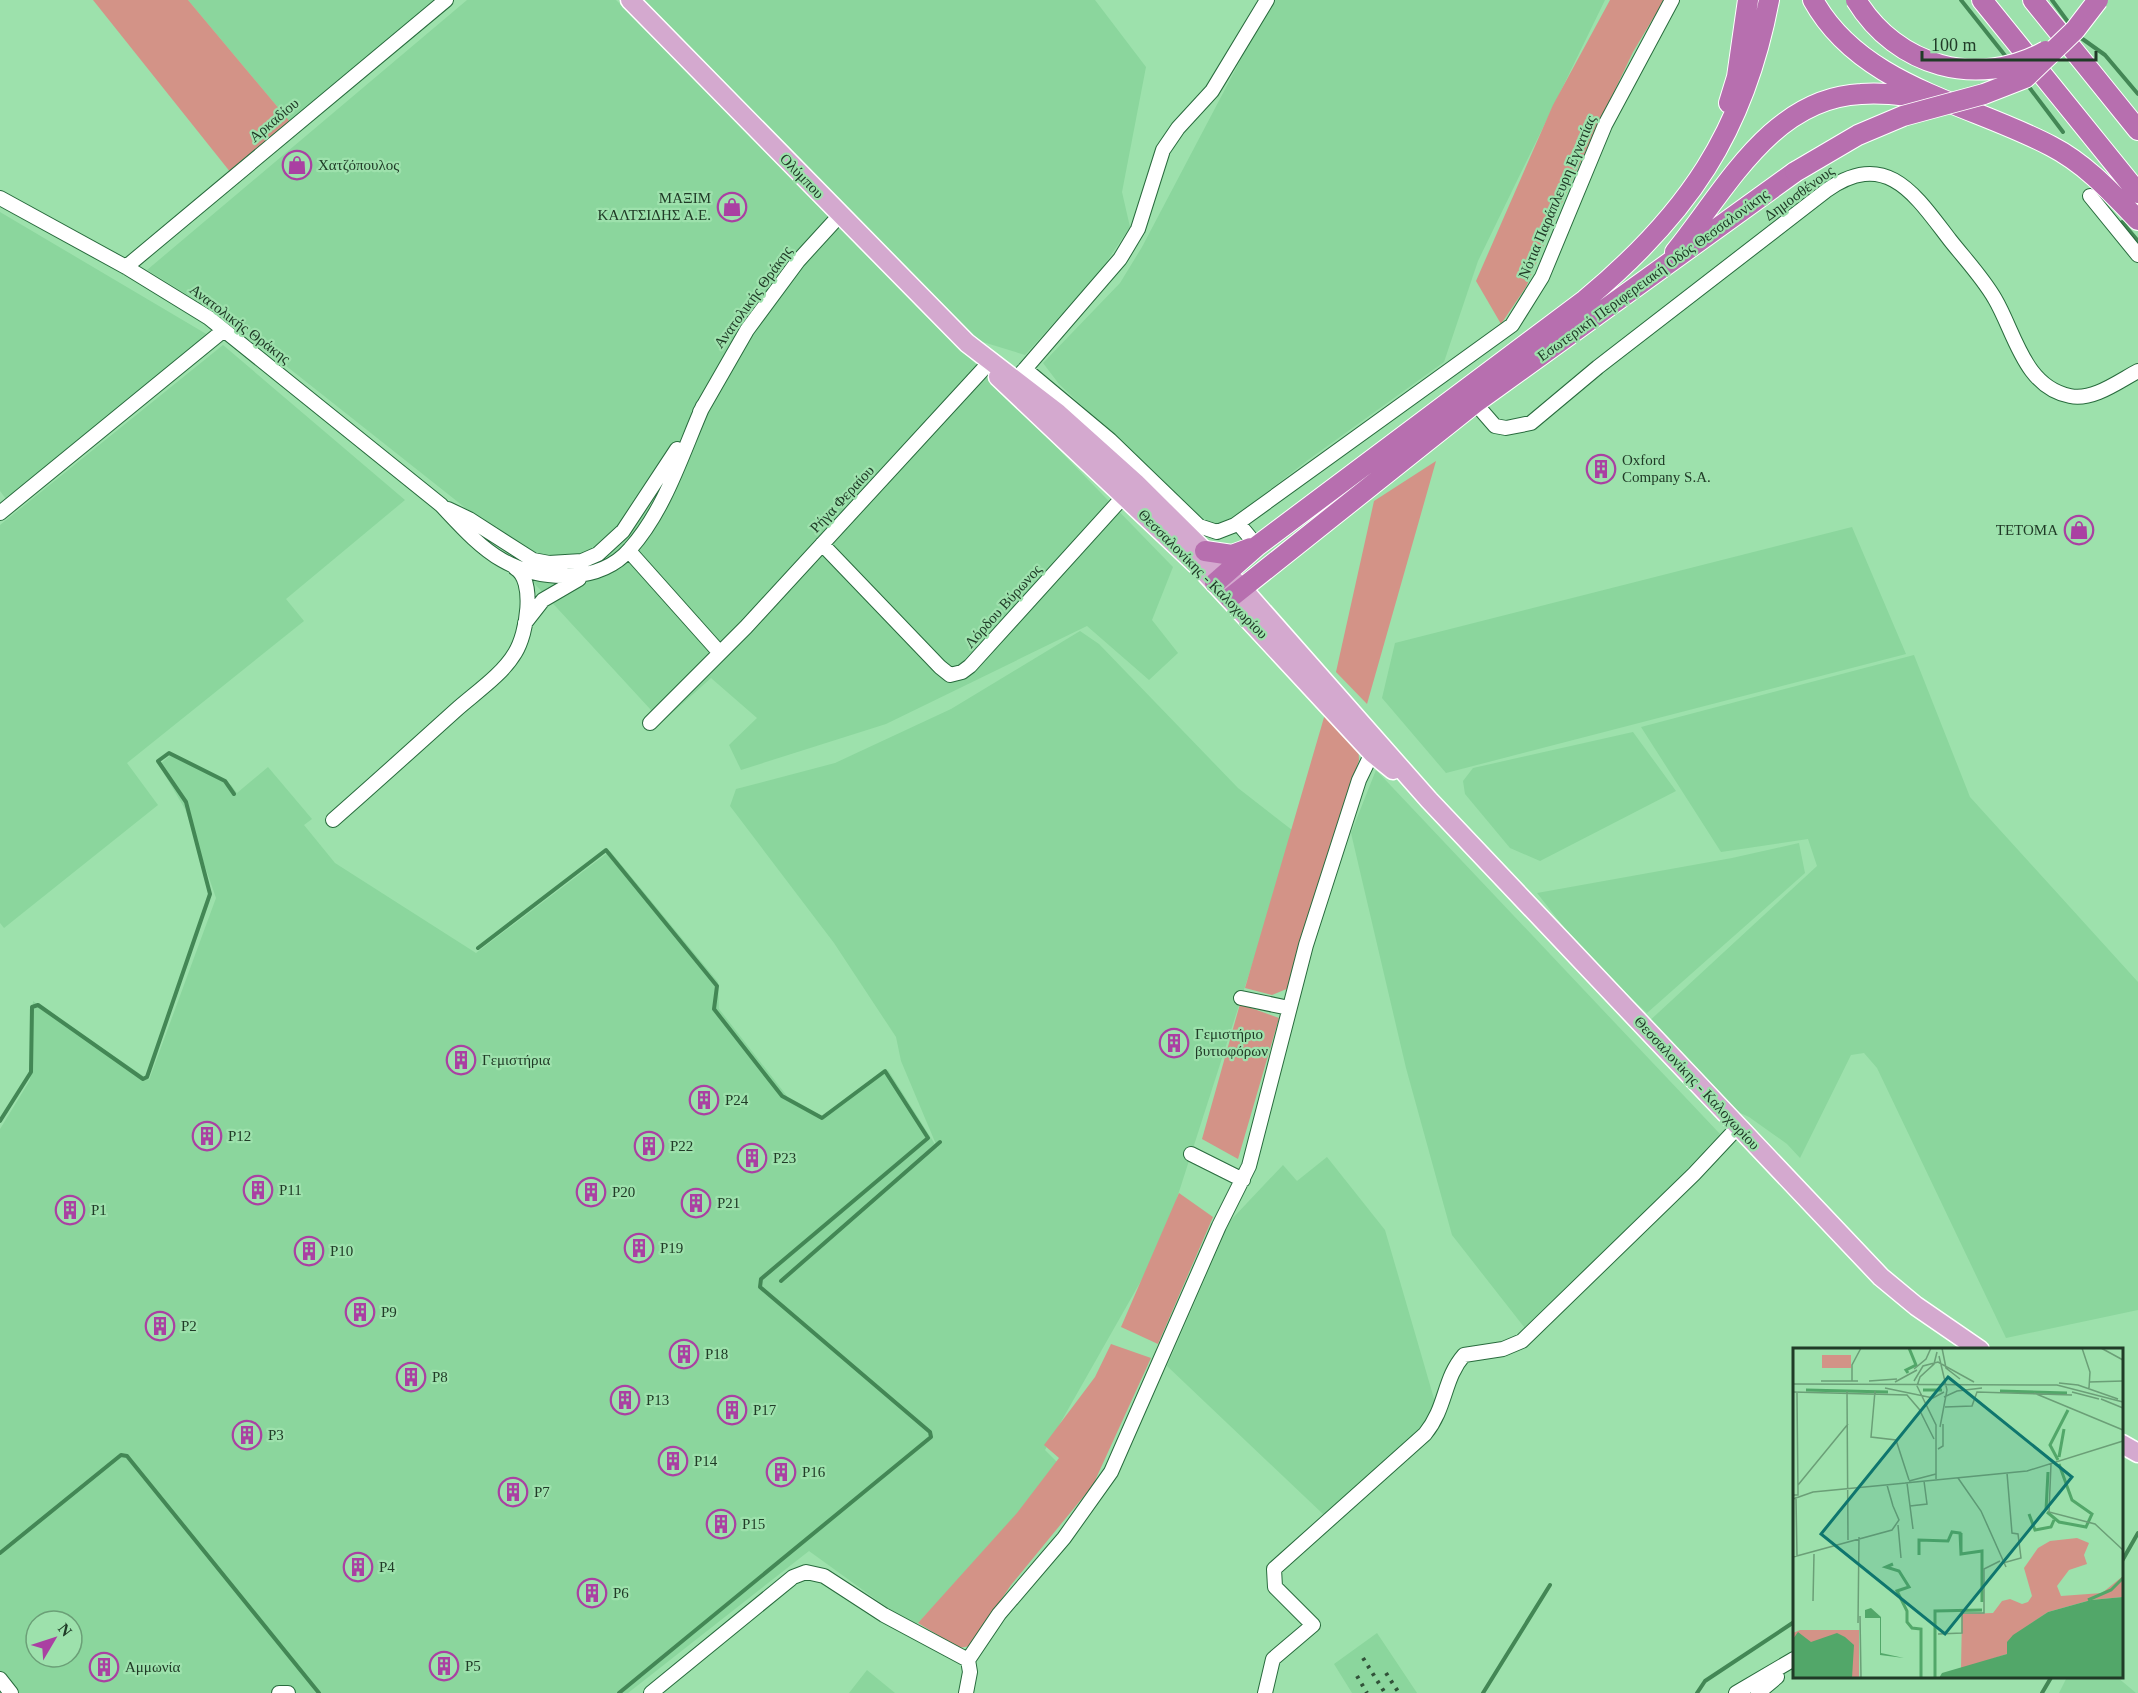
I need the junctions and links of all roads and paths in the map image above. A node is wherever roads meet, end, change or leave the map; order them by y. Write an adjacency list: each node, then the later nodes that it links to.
1 (446, 0): 22 (street, Αρκαδίου)
2 (630, 0): 19 (main road, Ολύμπου)
3 (1267, 0): 28 (street)
4 (1672, 0): 34 (street, Νότια Παράπλευρη Εγνατίας)
5 (1769, 0): 15 (highway, Εσωτερική Περιφερειακή Οδός Θεσσαλονίκης)
6 (1856, 0): 12 (highway, bridge)
7 (1982, 0): 16 (highway)
8 (2033, 0): 14 (highway)
9 (2098, 0): 12 (highway, Εσωτερική Περιφερειακή Οδός Θεσσαλονίκης, bridge)
10 (1817, 7): 13 (highway)
11 (1747, 8): 15 (highway)
12 (2058, 44): 23 (highway, Εσωτερική Περιφερειακή Οδός Θεσσαλονίκης, bridge)
13 (1946, 102): 20 (highway); 23 (highway)
14 (2138, 130)
15 (1712, 156): 36 (highway, Εσωτερική Περιφερειακή Οδός Θεσσαλονίκης)
16 (2138, 193)
17 (2090, 196): 21 (street)
18 (0, 198): 22 (street, Ανατολικής Θράκης)
19 (840, 215): 25 (main road, Ολύμπου); 30 (street, Ανατολικής Θράκης)
20 (2138, 220)
21 (2138, 255)
22 (126, 267): 24 (street, Ανατολικής Θράκης)
23 (1644, 284): 29 (highway, Εσωτερική Περιφερειακή Οδός Θεσσαλονίκης)
24 (224, 330): 32 (street, Ανατολικής Θράκης); 33 (street)
25 (975, 351): 26 (main road, Θεσσαλονίκης - Καλοχωρίου); 28 (main road)
26 (987, 366): 28 (main road, Θεσσαλονίκης - Καλοχωρίου); 35 (street, Ρήγα Φεραίου)
27 (2138, 371): 29 (street, Δημοσθένους)
28 (1018, 380): 31 (main road, Θεσσαλονίκης - Καλοχωρίου); 34 (street); 38 (main road, Θεσσαλονίκης - Καλοχωρίου)
29 (1475, 403): 45 (highway, Εσωτερική Περιφερειακή Οδός Θεσσαλονίκης)
30 (703, 406): 37 (street, Ανατολικής Θράκης); 41 (street, Ανατολικής Θράκης)
31 (1124, 496): 35 (street, Λόρδου Βύρωνος); 44 (main road, Θεσσαλονίκης - Καλοχωρίου)
32 (441, 505): 39 (street, Ανατολικής Θράκης); 40 (street, Ανατολικής Θράκης)
33 (0, 513)
34 (1238, 523): 36 (street)
35 (822, 544): 49 (street, Ρήγα Φεραίου)
36 (1257, 546): 38 (highway); 44 (highway, Εσωτερική Περιφερειακή Οδός Θεσσαλονίκης)
37 (629, 551): 43 (street, Ανατολικής Θράκης); 49 (street)
38 (1205, 551): 44 (main road, Θεσσαλονίκης - Καλοχωρίου)
39 (502, 560): 42 (street, Ανατολικής Θράκης); 46 (street)
40 (533, 560): 41 (street, Ανατολικής Θράκης); 42 (street)
41 (560, 562): 42 (street)
42 (542, 574): 43 (street, Ανατολικής Θράκης); 46 (street); 47 (street)
43 (588, 574): 47 (street)
44 (1221, 578): 45 (main road, Θεσσαλονίκης - Καλοχωρίου)
45 (1236, 593): 51 (main road, Θεσσαλονίκης - Καλοχωρίου); 52 (main road, Θεσσαλονίκης - Καλοχωρίου)
46 (528, 598): 48 (street)
47 (543, 600): 48 (street)
48 (524, 624): 53 (street)
49 (720, 653): 50 (street, Ρήγα Φεραίου)
50 (651, 723)
51 (1368, 748): 52 (main road, Θεσσαλονίκης - Καλοχωρίου); 55 (street)
52 (1429, 800): 56 (main road, Θεσσαλονίκης - Καλοχωρίου)
53 (333, 820)
54 (1241, 998): 55 (street)
55 (1289, 1008): 58 (street)
56 (1738, 1126): 59 (main road, Θεσσαλονίκης - Καλοχωρίου); 71 (street)
57 (1191, 1154): 58 (street)
58 (1243, 1180): 62 (street)
59 (1977, 1348)
60 (2123, 1445): 61 (main road)
61 (2138, 1453)
62 (968, 1660): 69 (street); 70 (street)
63 (1793, 1660): 72 (street)
64 (1793, 1660): 73 (street)
65 (0, 1679): 66 (street)
66 (11, 1693)
67 (279, 1693): 68 (street)
68 (288, 1693)
69 (651, 1693)
70 (966, 1693)
71 (1265, 1693)
72 (1736, 1693)
73 (1758, 1693)

